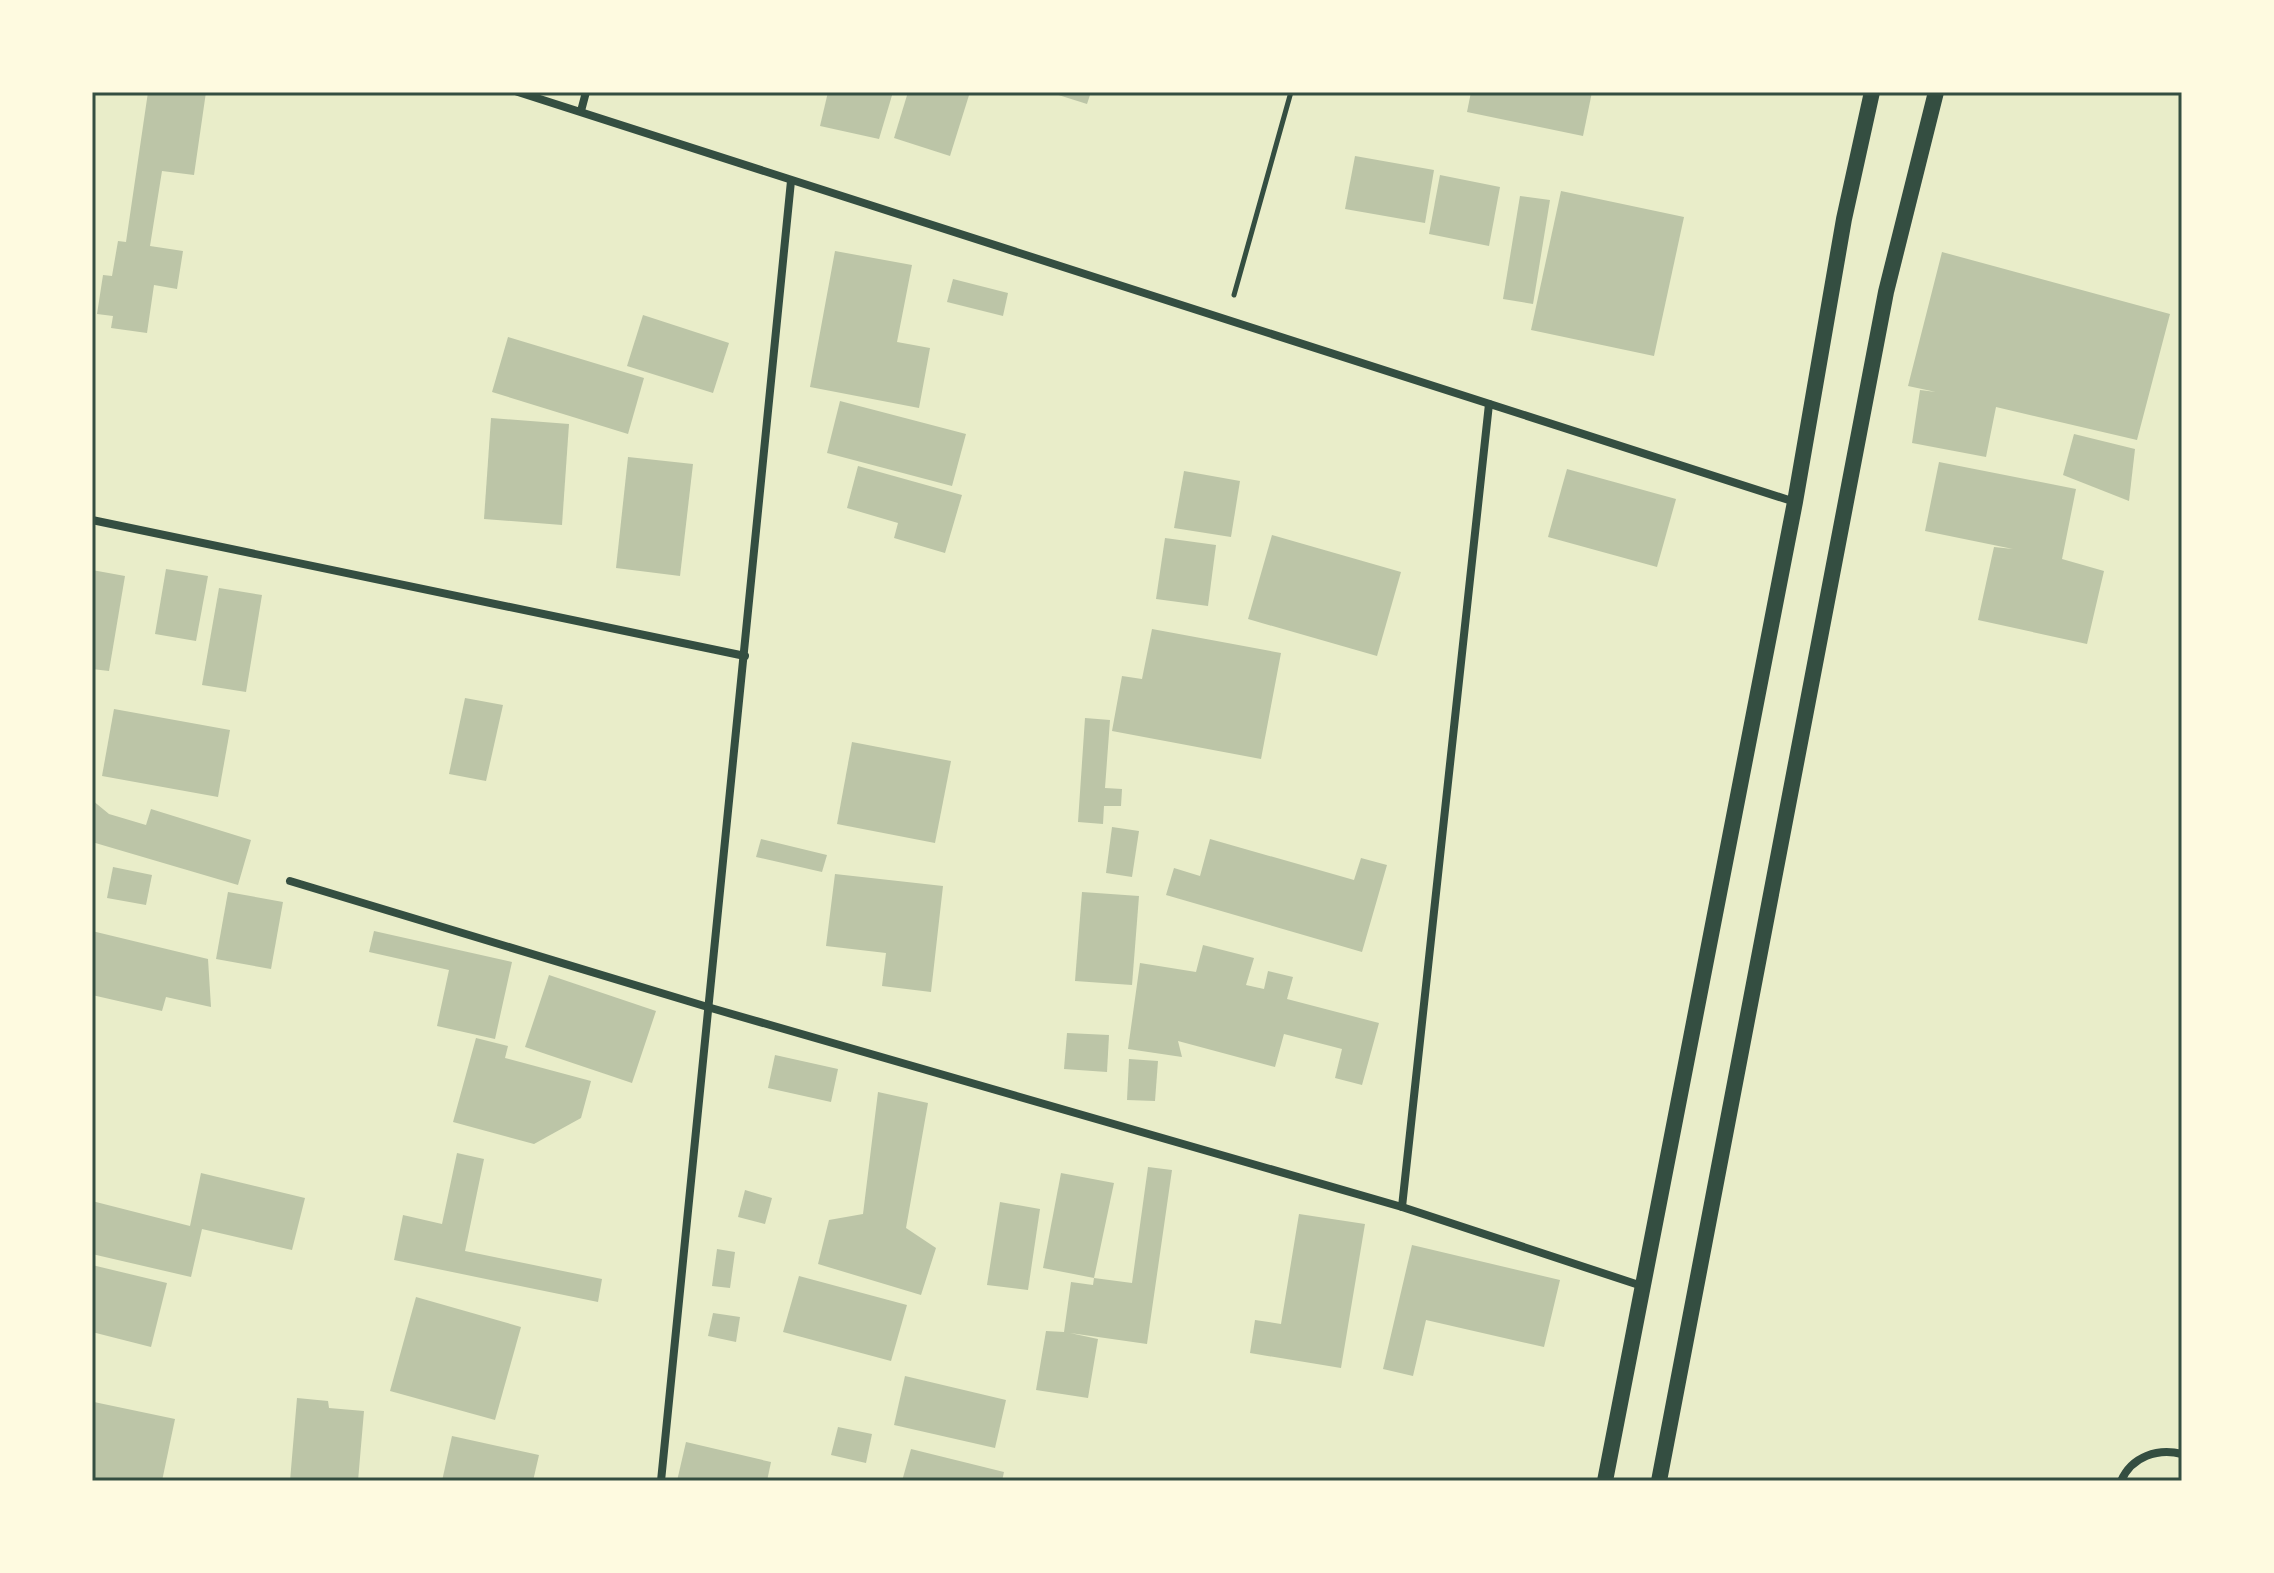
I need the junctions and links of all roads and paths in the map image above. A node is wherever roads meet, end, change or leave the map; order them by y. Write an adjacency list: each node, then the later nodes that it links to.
1 (518, 92): 6 (street)
2 (586, 92): 6 (street)
3 (1291, 92): 8 (path)
4 (1872, 92): 10 (main road)
5 (1936, 92): 20 (main road)
6 (581, 111): 7 (street)
7 (791, 181): 8 (street); 12 (street)
8 (1227, 319): 9 (street)
9 (1489, 404): 10 (street); 15 (street)
10 (1795, 502): 16 (main road)
11 (92, 520): 12 (street)
12 (745, 656): 14 (street)
13 (290, 881): 14 (street)
14 (711, 1008): 15 (street); 18 (street)
15 (1402, 1207): 16 (street)
16 (1642, 1286): 19 (main road)
17 (2182, 1454): 21 (street)
18 (661, 1481)
19 (1605, 1481)
20 (1659, 1481)
21 (2121, 1481)

